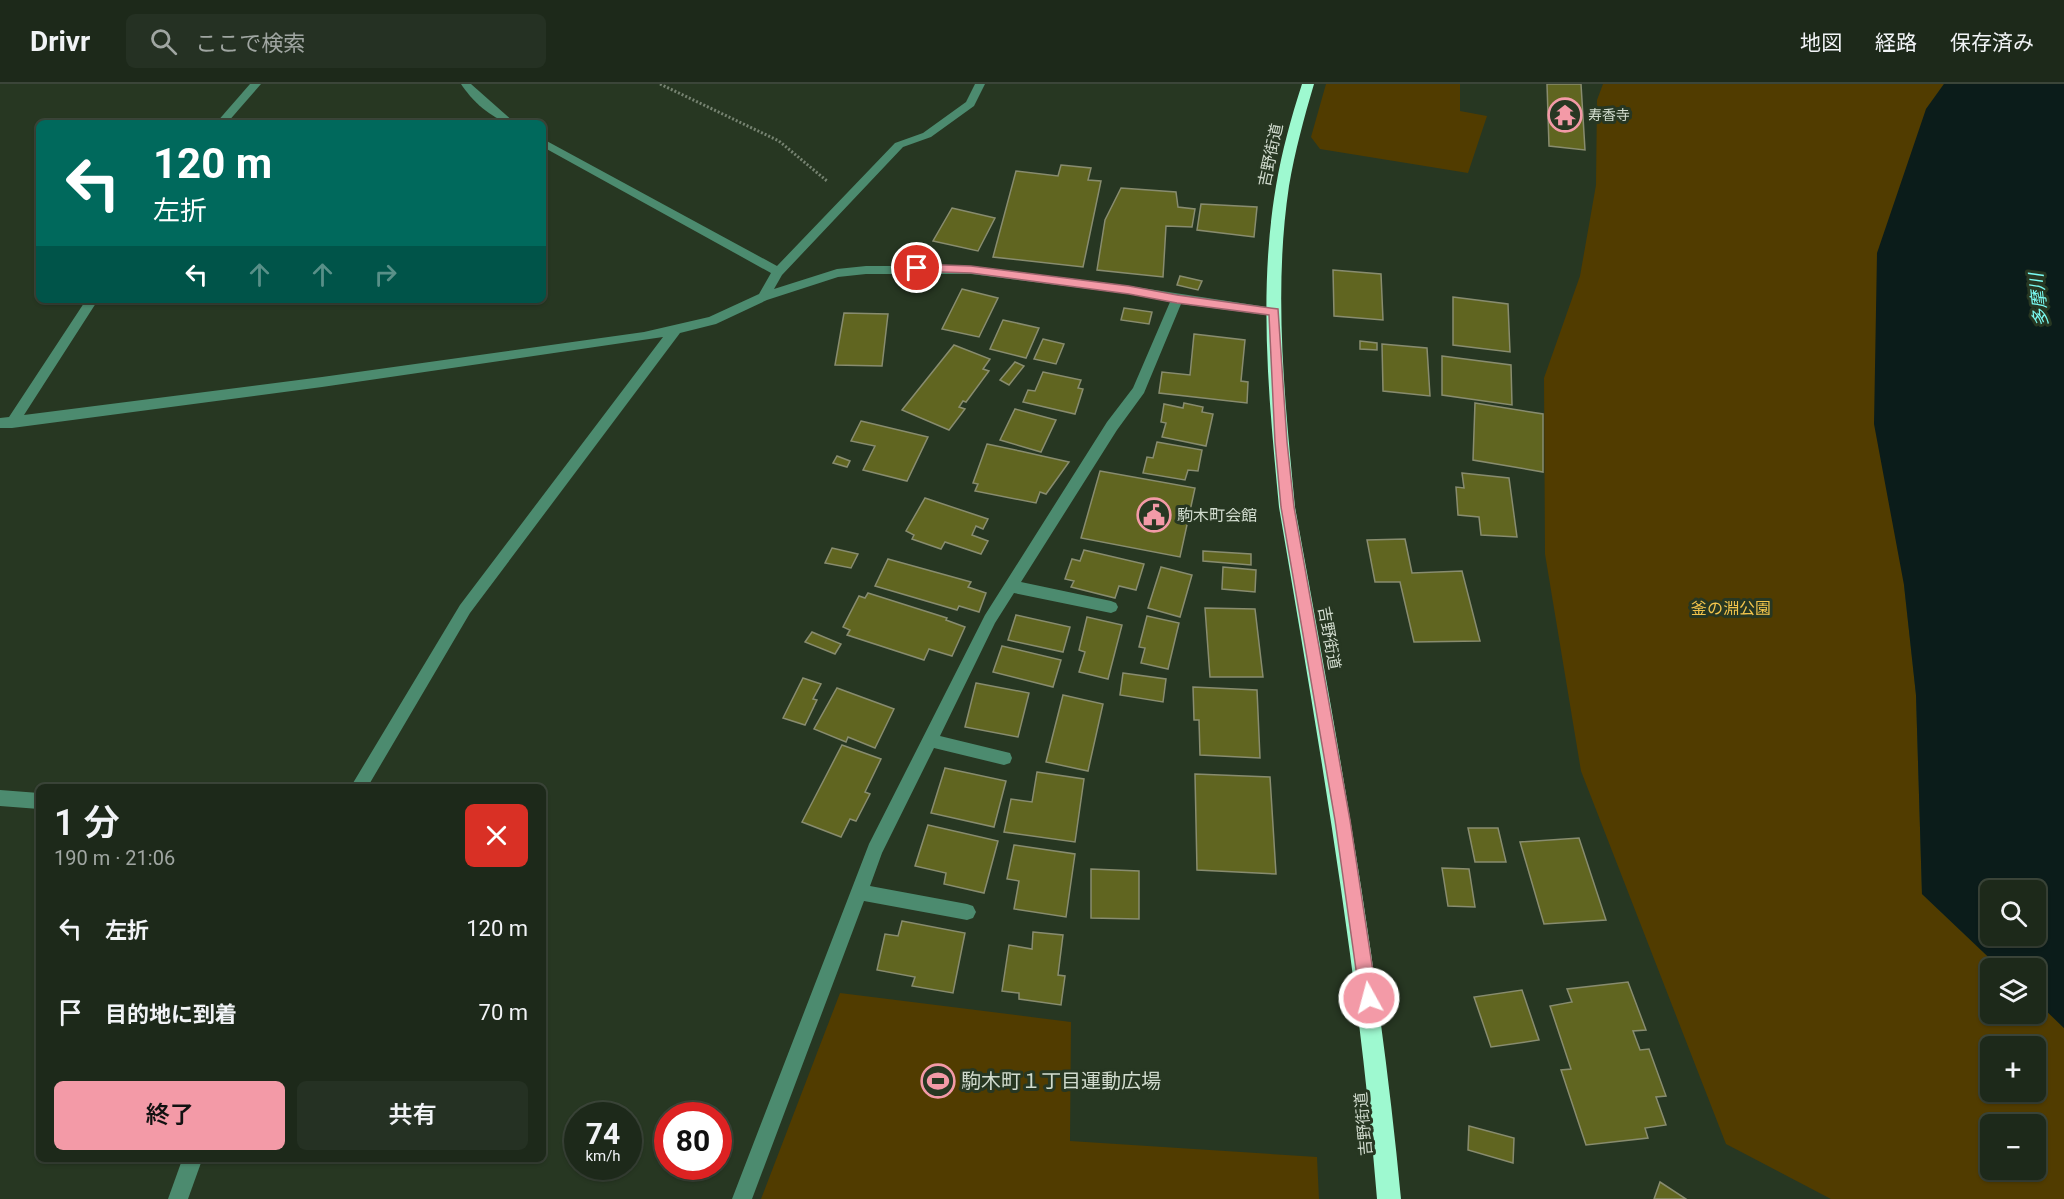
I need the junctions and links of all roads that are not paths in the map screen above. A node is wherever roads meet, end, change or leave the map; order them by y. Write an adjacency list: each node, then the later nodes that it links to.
1 (256, 84): 5 (street)
2 (466, 84): 6 (street)
3 (980, 84): 8 (street)
4 (1308, 84): 12 (highway, 吉野街道)
5 (224, 120)
6 (506, 120)
7 (546, 144): 8 (street)
8 (777, 272): 9 (street)
9 (763, 297): 10 (street); 13 (street)
10 (1177, 299): 12 (street); 15 (street)
11 (90, 303): 14 (street)
12 (1274, 312): 27 (highway, 吉野街道)
13 (676, 330): 14 (street); 19 (street)
14 (6, 423)
15 (1010, 586): 16 (street); 17 (street)
16 (1111, 607)
17 (929, 740): 18 (street); 22 (street)
18 (1004, 758)
19 (360, 784)
20 (0, 798): 21 (street)
21 (36, 801)
22 (858, 892): 23 (street); 26 (street)
23 (967, 912)
24 (191, 1162): 25 (street)
25 (177, 1199)
26 (742, 1199)
27 (1389, 1199)

